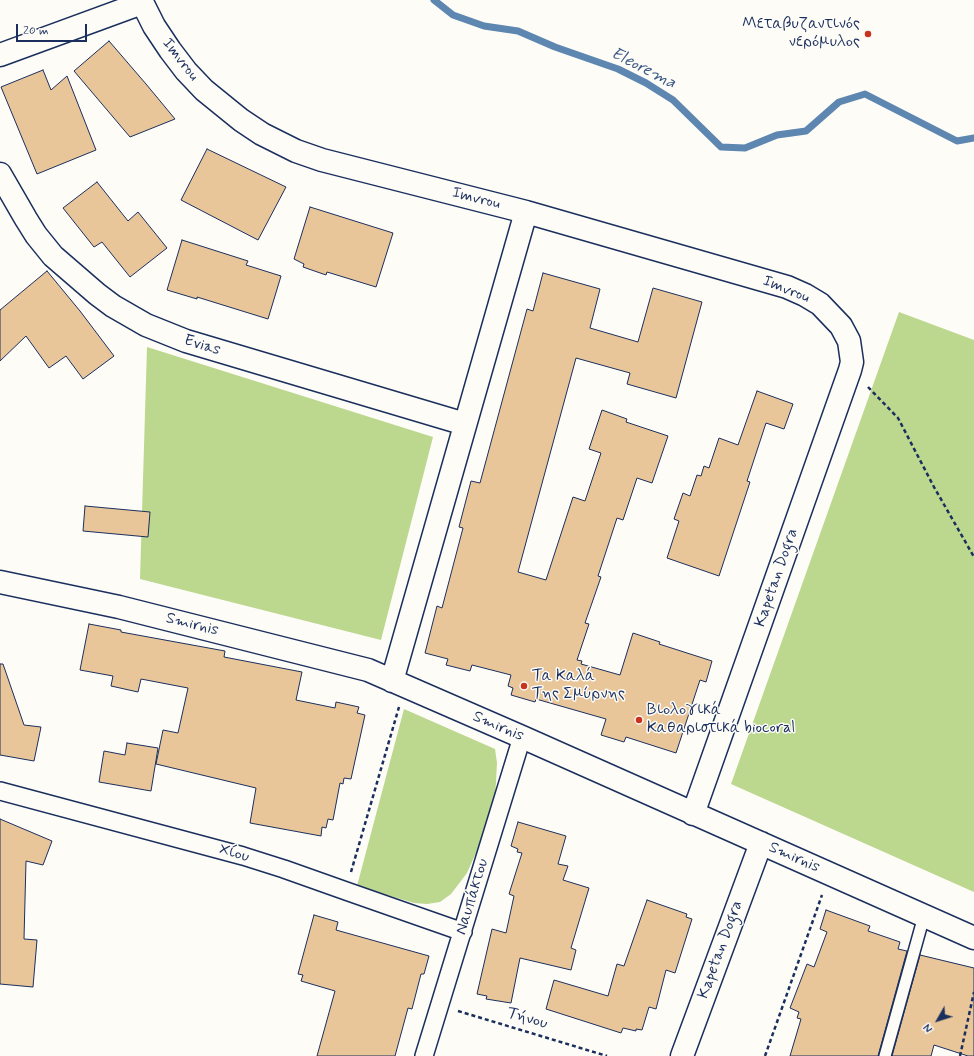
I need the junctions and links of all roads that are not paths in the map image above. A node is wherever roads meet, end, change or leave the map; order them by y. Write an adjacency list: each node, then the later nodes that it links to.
1 (141, 1): 2 (street); 4 (street, Imvrou)
2 (0, 55)
3 (0, 174): 6 (street, Evias)
4 (526, 212): 5 (street, Imvrou); 6 (street)
5 (849, 341): 11 (street, Kapetan Dogra)
6 (465, 424): 8 (street)
7 (0, 582): 8 (street, Smirnis)
8 (398, 684): 9 (street, Smirnis)
9 (522, 737): 11 (street, Smirnis); 14 (street, Ναυπάκτου)
10 (0, 791): 14 (street, Χίου)
11 (693, 814): 12 (street, Smirnis)
12 (761, 843): 13 (street, Smirnis); 17 (street, Kapetan Dogra)
13 (924, 916): 15 (street, Smirnis); 18 (lane)
14 (463, 932): 16 (street, Ναυπάκτου)
15 (974, 938)
16 (424, 1056)
17 (682, 1056)
18 (885, 1056)

